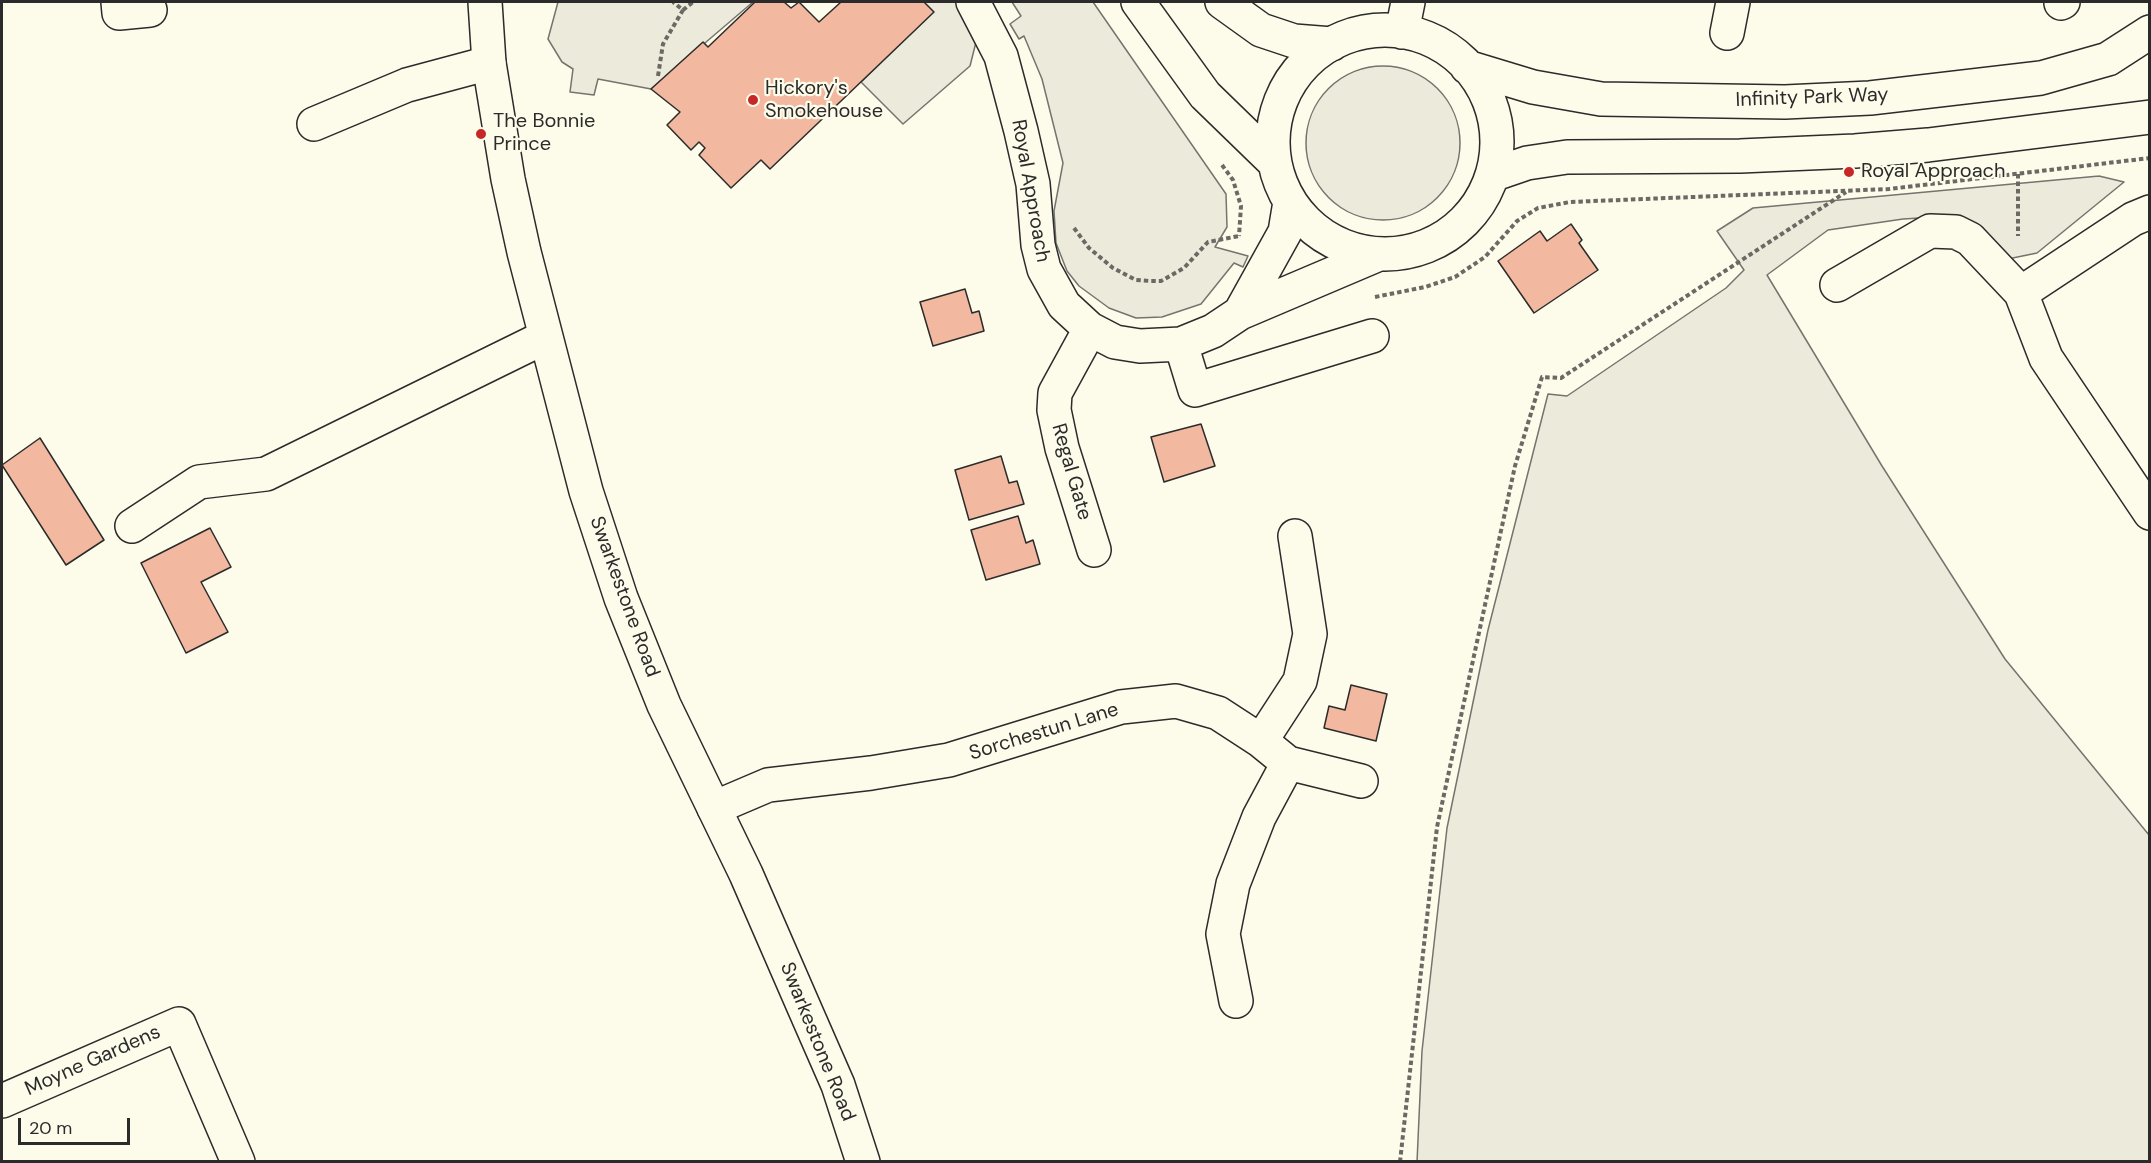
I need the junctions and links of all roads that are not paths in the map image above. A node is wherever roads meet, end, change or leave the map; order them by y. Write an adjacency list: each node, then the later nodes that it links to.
1 (118, 2): 6 (street)
2 (485, 2): 10 (street, Swarkestone Road)
3 (972, 2): 22 (street, Royal Approach)
4 (1138, 2): 14 (street)
5 (1222, 2): 9 (street)
6 (150, 10)
7 (1405, 17): 9 (street); 11 (street)
8 (2150, 32): 11 (street, Infinity Park Way)
9 (1332, 44): 14 (street)
10 (489, 63): 13 (street); 24 (street, Swarkestone Road)
11 (1467, 67): 15 (street)
12 (2150, 117): 15 (street)
13 (314, 124)
14 (1274, 162): 16 (street)
15 (1492, 175): 18 (street)
16 (1290, 202): 18 (street); 21 (street, Royal Approach)
17 (2150, 212): 20 (street)
18 (1379, 254): 21 (street, Royal Approach)
19 (1837, 285): 20 (street)
20 (2018, 290): 26 (street)
21 (1240, 313): 25 (street, Royal Approach)
22 (1090, 329): 25 (street, Royal Approach); 29 (street, Regal Gate)
23 (1372, 336): 25 (street)
24 (544, 337): 27 (street); 33 (street, Swarkestone Road)
25 (1180, 344)
26 (2150, 513)
27 (132, 526)
28 (1295, 536): 30 (street)
29 (1094, 550)
30 (1261, 741): 31 (street, Sorchestun Lane); 33 (street, Sorchestun Lane)
31 (1288, 763): 32 (street, Sorchestun Lane); 34 (street)
32 (1361, 781)
33 (714, 808): 37 (street, Swarkestone Road)
34 (1236, 1001)
35 (2, 1101): 36 (street, Moyne Gardens)
36 (237, 1161)
37 (863, 1161)

